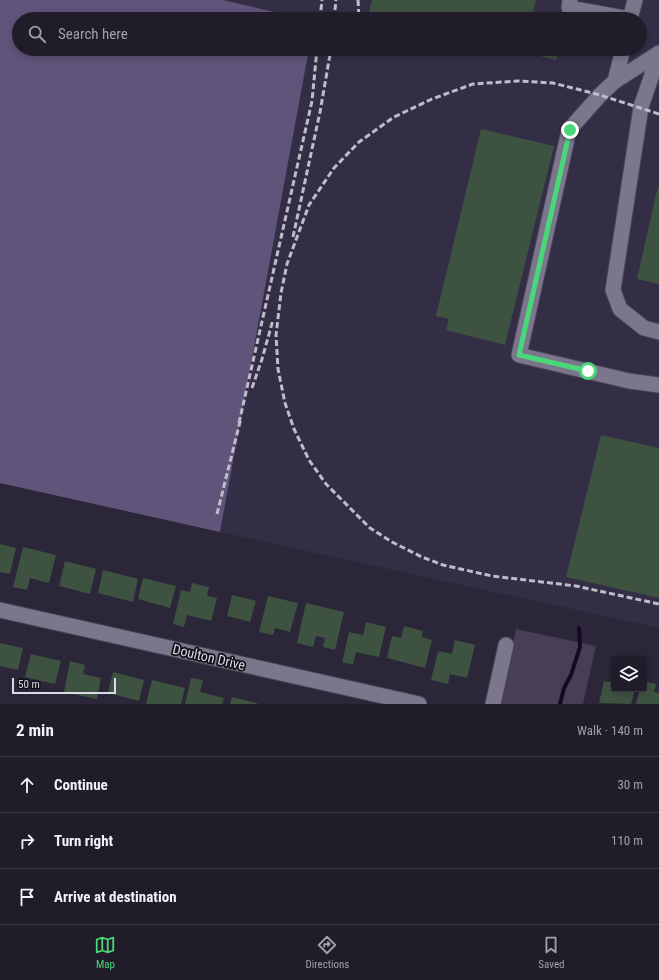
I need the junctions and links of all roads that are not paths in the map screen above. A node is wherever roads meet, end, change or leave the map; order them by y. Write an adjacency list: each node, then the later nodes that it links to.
1 (570, 0): 3 (street)
2 (635, 0): 4 (street)
3 (591, 12)
4 (632, 12)
5 (659, 54): 7 (street); 8 (street)
6 (621, 56): 7 (street)
7 (615, 81): 9 (street)
8 (659, 332)
9 (659, 385)
10 (0, 610): 12 (street, Doulton Drive)
11 (506, 645): 14 (street)
12 (382, 700): 13 (street, Doulton Drive)
13 (419, 704)
14 (493, 704)

